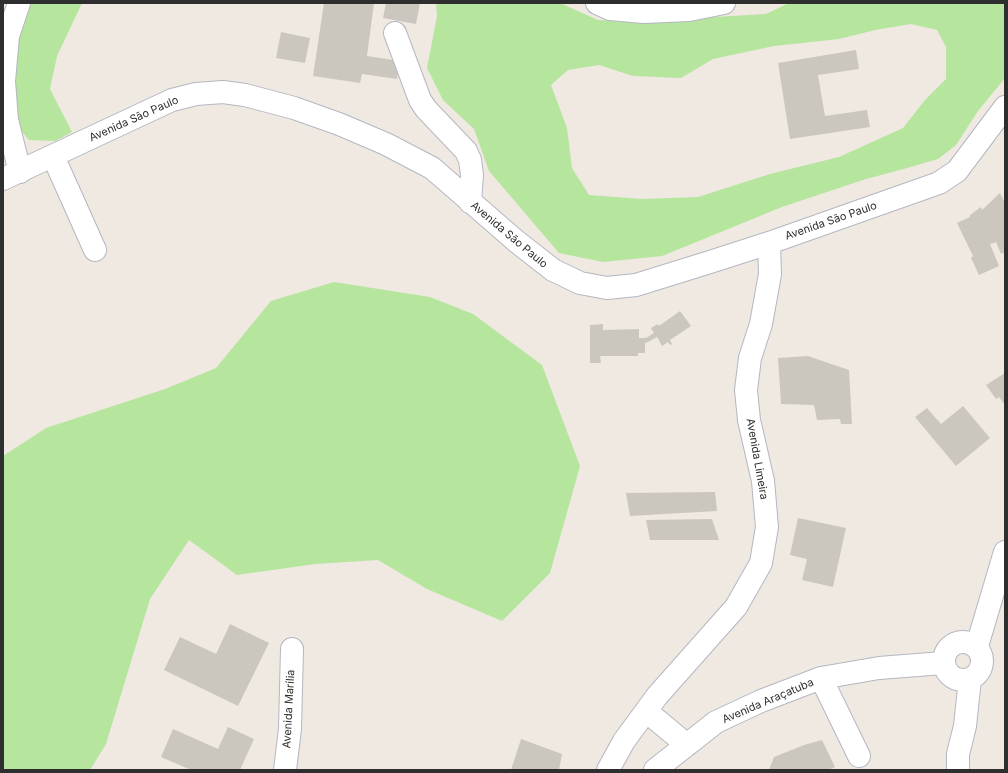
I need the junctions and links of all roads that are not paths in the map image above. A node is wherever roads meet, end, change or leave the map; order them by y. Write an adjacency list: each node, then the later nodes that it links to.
1 (19, 3): 7 (street)
2 (596, 3): 3 (street)
3 (724, 3)
4 (395, 33): 8 (street)
5 (1005, 107): 9 (street, Avenida São Paulo)
6 (53, 156): 7 (street, Avenida São Paulo); 8 (street, Avenida São Paulo); 10 (street)
7 (11, 175)
8 (470, 202): 9 (street, Avenida São Paulo)
9 (768, 243): 17 (street, Avenida Limeira)
10 (95, 250)
11 (1005, 552): 12 (street)
12 (977, 646): 14 (street); 16 (street)
13 (292, 649): 21 (street, Avenida Marília)
14 (943, 663): 15 (street, Avenida Araçatuba); 16 (street)
15 (821, 678): 19 (street, Avenida Araçatuba); 20 (street)
16 (970, 679): 18 (street)
17 (646, 711): 19 (street); 22 (street, Avenida Limeira)
18 (965, 726): 24 (street); 25 (street)
19 (687, 745): 23 (street, Avenida Araçatuba)
20 (859, 756)
21 (285, 770)
22 (608, 770)
23 (655, 770)
24 (958, 770)
25 (973, 770)

